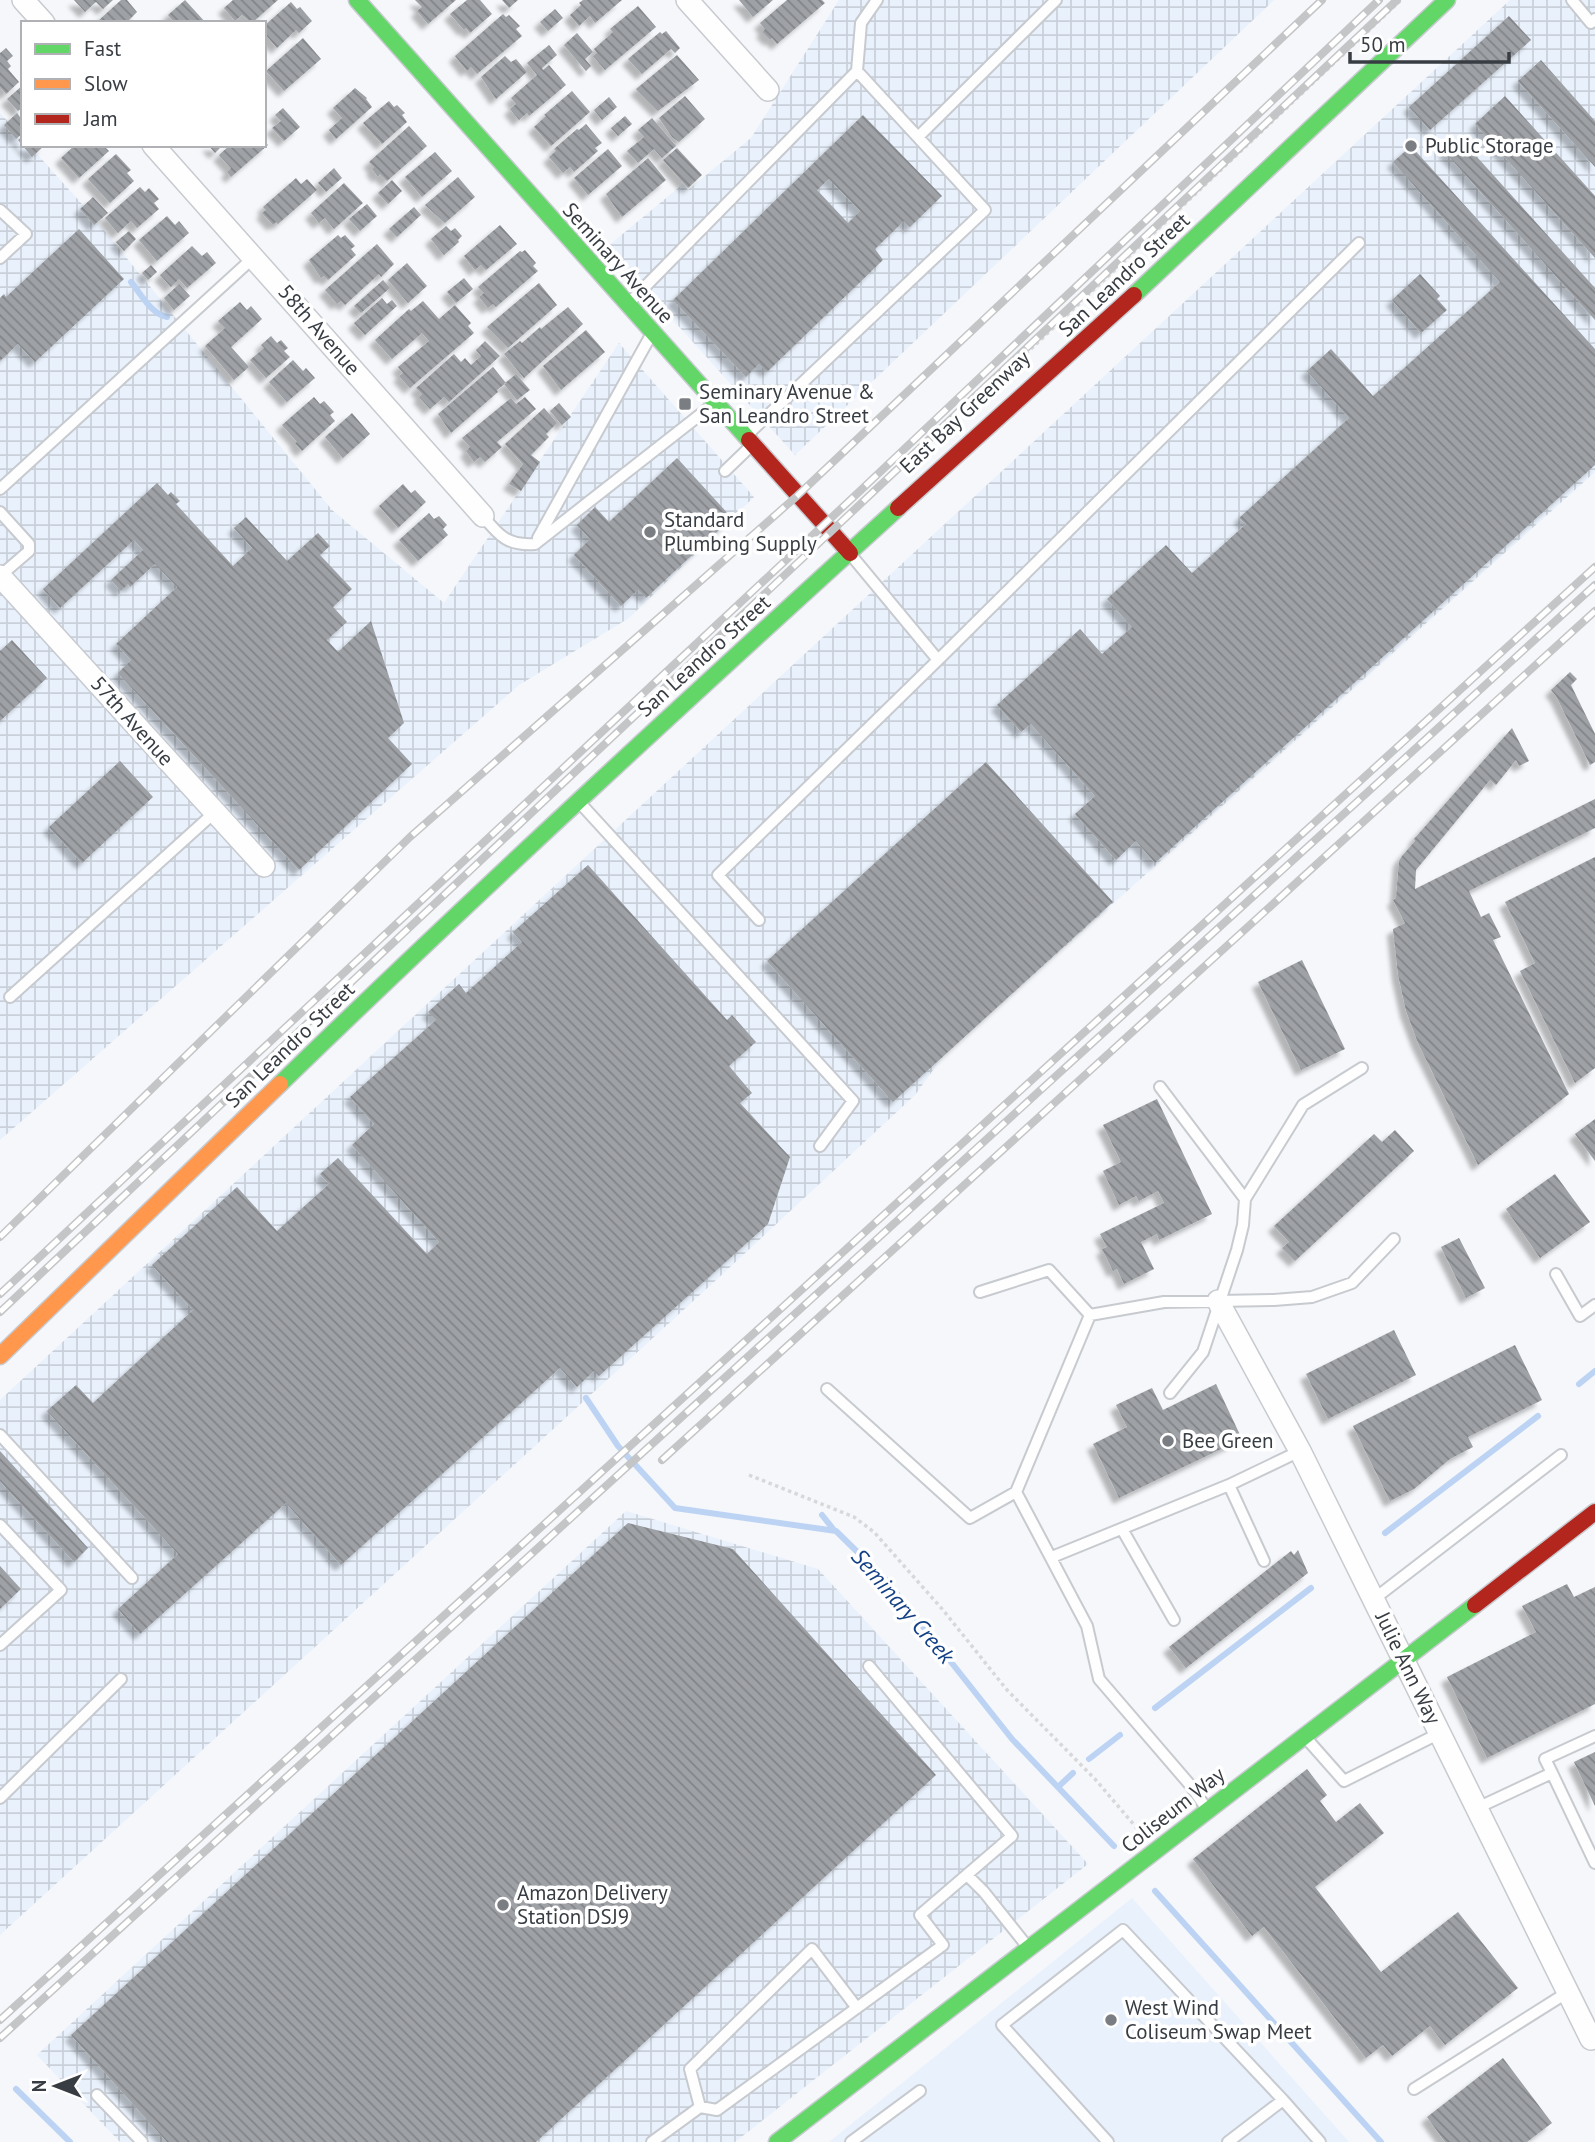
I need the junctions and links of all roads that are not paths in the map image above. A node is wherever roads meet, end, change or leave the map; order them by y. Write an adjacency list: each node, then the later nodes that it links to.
1 (23, 0): 9 (street)
2 (357, 0): 18 (main road, Seminary Avenue)
3 (687, 0): 11 (street)
4 (877, 0): 10 (lane)
5 (1056, 0): 12 (lane)
6 (1447, 0): 27 (main road, San Leandro Street)
7 (1572, 0): 8 (lane)
8 (1595, 19)
9 (42, 21)
10 (857, 71): 12 (lane); 18 (lane)
11 (768, 90)
12 (918, 137): 21 (lane)
13 (155, 147): 16 (street, 58th Avenue)
14 (0, 210): 17 (lane)
15 (1359, 243): 29 (lane)
16 (254, 257): 23 (lane); 25 (street, 58th Avenue)
17 (0, 258)
18 (627, 304): 19 (main road, Seminary Avenue)
19 (652, 333): 20 (main road, Seminary Avenue); 26 (lane)
20 (715, 403): 21 (main road, Seminary Avenue); 26 (lane)
21 (749, 441): 22 (lane); 27 (main road, Seminary Avenue)
22 (725, 471)
23 (0, 489)
24 (0, 512): 28 (lane)
25 (483, 516): 26 (lane)
26 (535, 544)
27 (850, 553): 29 (lane); 30 (main road, San Leandro Street)
28 (0, 576): 31 (street, 57th Avenue)
29 (938, 660): 33 (lane)
30 (578, 801): 37 (lane); 45 (main road, San Leandro Street)
31 (215, 812): 32 (street, 57th Avenue); 34 (lane)
32 (264, 866)
33 (759, 920)
34 (10, 997)
35 (1362, 1068): 38 (lane)
36 (1160, 1087): 38 (lane)
37 (820, 1146)
38 (1245, 1199): 42 (lane)
39 (1394, 1239): 42 (lane)
40 (1556, 1274): 43 (lane)
41 (980, 1292): 44 (lane)
42 (1218, 1301): 44 (lane); 47 (lane); 49 (street, Julie Ann Way)
43 (1595, 1305)
44 (1090, 1315): 52 (lane)
45 (0, 1356)
46 (827, 1389): 52 (lane)
47 (1170, 1394)
48 (0, 1435): 58 (lane)
49 (1300, 1451): 51 (lane); 59 (street, Julie Ann Way)
50 (1560, 1455): 59 (lane)
51 (1229, 1485): 55 (lane); 57 (lane)
52 (1016, 1492): 56 (lane)
53 (1595, 1512): 62 (main road, Coliseum Way)
54 (0, 1525): 61 (lane)
55 (1122, 1529): 56 (lane); 60 (lane)
56 (1052, 1557): 71 (lane)
57 (1264, 1561)
58 (132, 1578)
59 (1374, 1599): 62 (street, Julie Ann Way)
60 (1174, 1620)
61 (0, 1644)
62 (1404, 1660): 65 (street, Julie Ann Way); 66 (main road, Coliseum Way)
63 (869, 1666): 73 (lane)
64 (121, 1679): 69 (lane)
65 (1440, 1733): 66 (lane); 70 (street, Julie Ann Way)
66 (1304, 1736): 71 (main road, Coliseum Way)
67 (1595, 1736): 68 (lane)
68 (1552, 1773): 70 (lane); 72 (lane)
69 (0, 1798)
70 (1477, 1808): 75 (street, Julie Ann Way)
71 (1208, 1810): 74 (main road, Coliseum Way)
72 (1595, 1863)
73 (967, 1875): 74 (lane); 76 (lane)
74 (1028, 1948): 85 (main road, Coliseum Way)
75 (1568, 1992): 77 (street, Julie Ann Way); 78 (lane)
76 (857, 2008): 82 (lane); 82 (lane)
77 (1591, 2039)
78 (1413, 2090)
79 (920, 2091): 86 (lane)
80 (97, 2095): 83 (lane)
81 (1283, 2100): 87 (lane); 88 (lane); 89 (lane)
82 (700, 2107): 84 (lane)
83 (142, 2142)
84 (652, 2142)
85 (777, 2142)
86 (851, 2142)
87 (1108, 2142)
88 (1228, 2142)
89 (1320, 2142)

